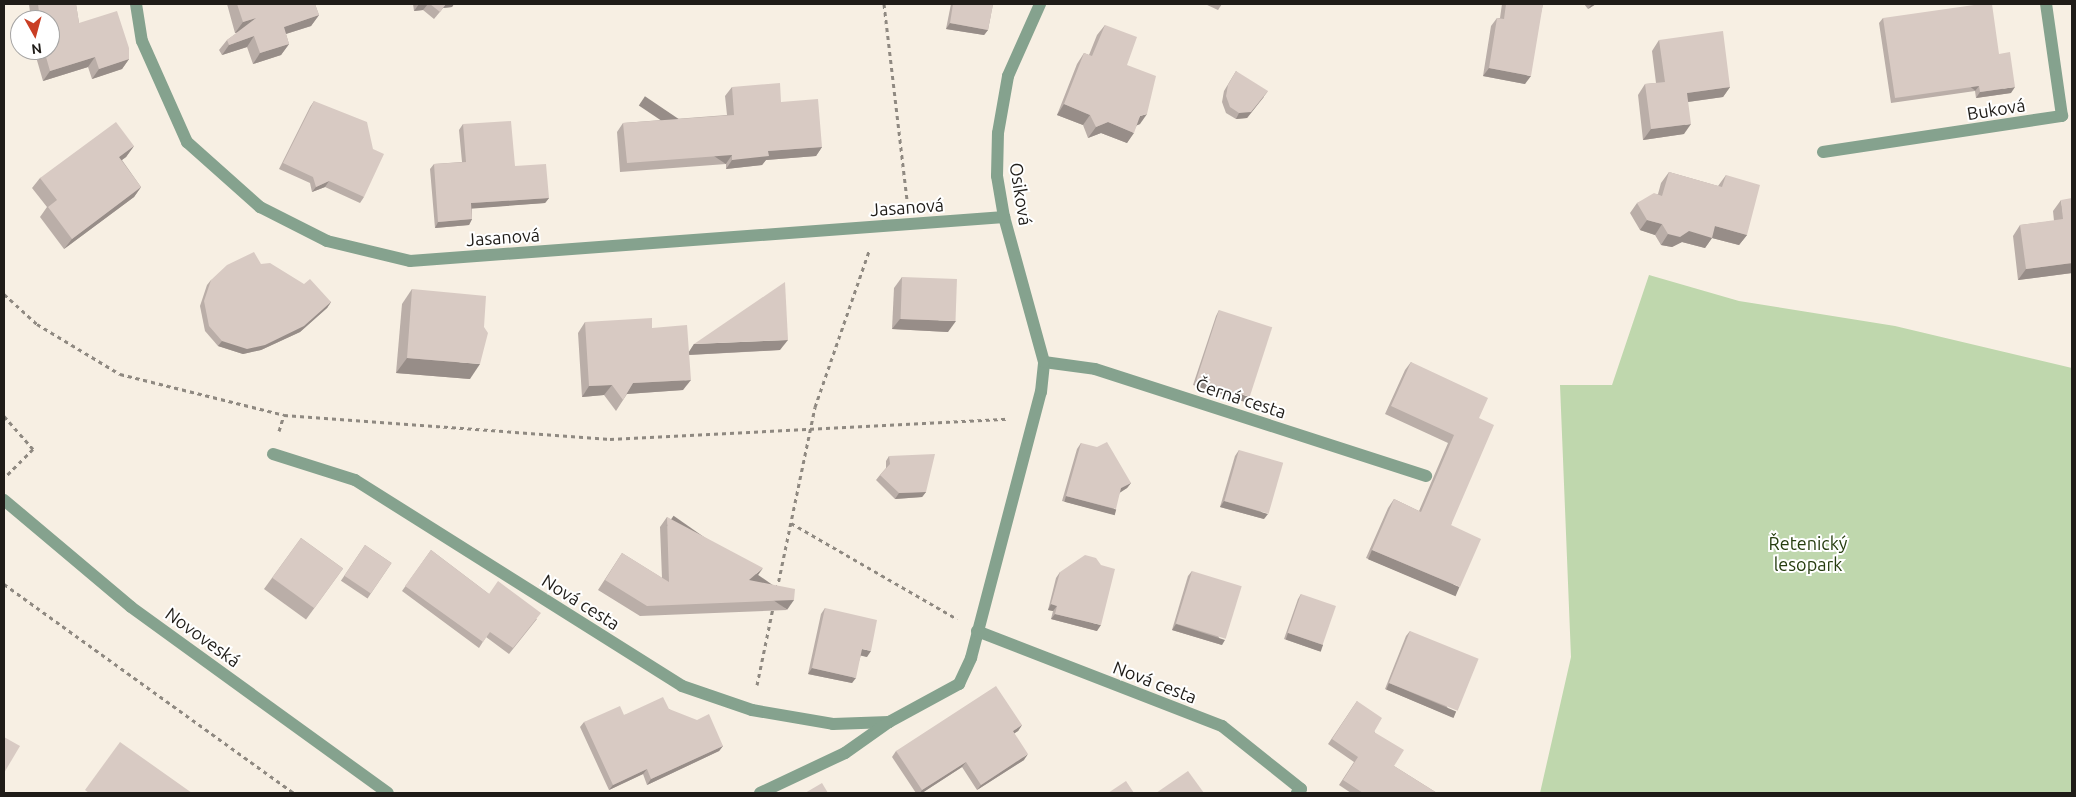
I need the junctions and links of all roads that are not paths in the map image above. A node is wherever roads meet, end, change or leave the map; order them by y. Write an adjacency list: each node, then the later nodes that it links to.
1 (136, 4): 5 (street, Jasanová)
2 (1040, 4): 5 (street, Osiková)
3 (2046, 4): 4 (street, Buková)
4 (1823, 152)
5 (1004, 217): 6 (street, Osiková)
6 (1044, 362): 8 (street, Černá cesta); 10 (street, Nová cesta)
7 (273, 454): 11 (street, Nová cesta)
8 (1426, 476)
9 (4, 500): 12 (street, Novoveská)
10 (977, 631): 11 (street, Nová cesta); 14 (street, Nová cesta)
11 (888, 722): 13 (street, Nová cesta)
12 (388, 793)
13 (760, 793)
14 (1298, 793)

